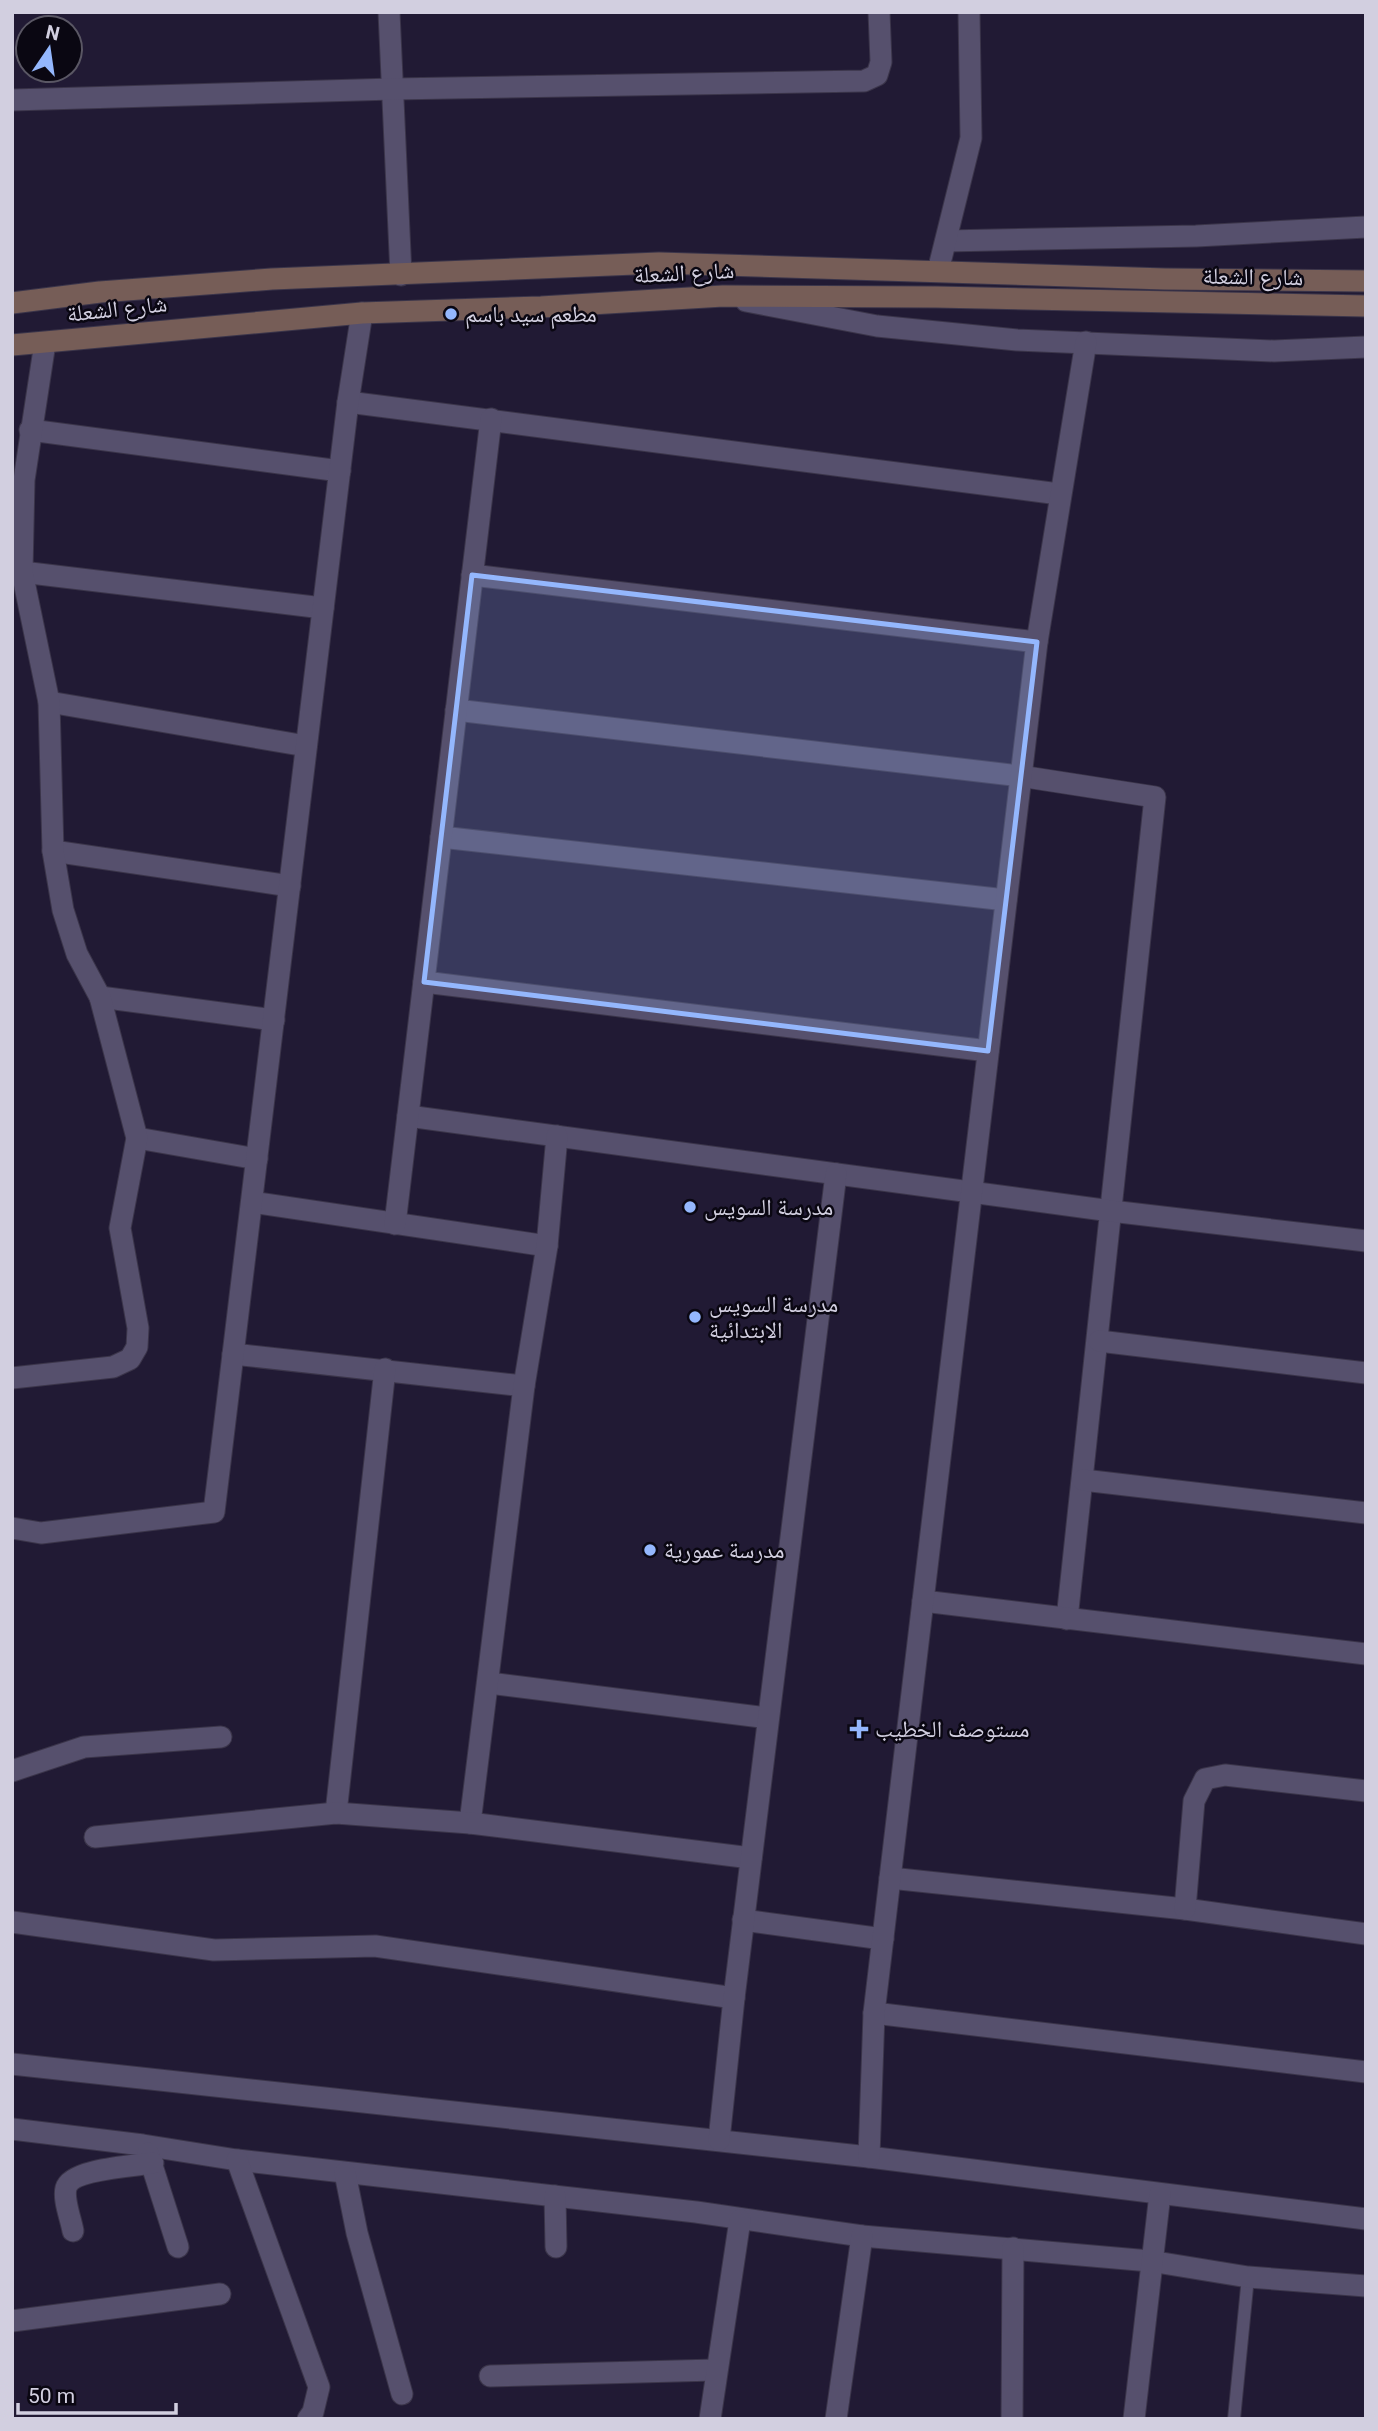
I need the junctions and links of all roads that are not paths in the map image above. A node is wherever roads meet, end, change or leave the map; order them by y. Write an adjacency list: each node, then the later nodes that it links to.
1 (389, 12): 4 (street)
2 (878, 12): 4 (street)
3 (969, 12): 7 (street)
4 (393, 89): 5 (street); 9 (street)
5 (12, 100)
6 (1366, 227): 7 (street)
7 (946, 241): 8 (street)
8 (938, 271): 9 (main road, شارع الشعلة); 10 (main road, شارع الشعلة)
9 (401, 275): 12 (main road, شارع الشعلة)
10 (1363, 281)
11 (723, 296): 13 (main road, شارع الشعلة); 14 (main road, شارع الشعلة); 15 (street)
12 (12, 303)
13 (1363, 306)
14 (362, 313): 16 (main road, شارع الشعلة); 19 (street)
15 (1086, 342): 18 (street); 24 (street)
16 (45, 343): 17 (main road, شارع الشعلة); 21 (street)
17 (12, 345)
18 (1366, 347)
19 (348, 402): 20 (street); 22 (street)
20 (491, 419): 24 (street); 26 (street)
21 (30, 430): 22 (street); 23 (street)
22 (340, 471): 27 (street)
23 (18, 480): 25 (street)
24 (1059, 494): 29 (street)
25 (22, 572): 27 (street); 28 (street)
26 (472, 575): 29 (street); 31 (street)
27 (323, 608): 32 (street)
28 (22, 617): 30 (street)
29 (1037, 642): 33 (street)
30 (49, 702): 32 (street); 35 (street)
31 (456, 710): 33 (street); 34 (street)
32 (306, 746): 36 (street)
33 (1020, 776): 37 (street); 49 (street)
34 (441, 837): 37 (street); 38 (street)
35 (53, 851): 36 (street); 39 (street)
36 (290, 886): 40 (street)
37 (1006, 900): 41 (street)
38 (424, 982): 41 (street); 42 (street)
39 (100, 997): 40 (street); 44 (street)
40 (274, 1020): 45 (street)
41 (988, 1051): 47 (street)
42 (408, 1116): 43 (street); 50 (street)
43 (557, 1136): 46 (street); 52 (street)
44 (138, 1138): 45 (street); 57 (street)
45 (257, 1159): 48 (street)
46 (836, 1174): 47 (street); 66 (street)
47 (971, 1192): 49 (street); 62 (street)
48 (251, 1202): 50 (street); 54 (street)
49 (1111, 1211): 51 (street); 53 (street)
50 (396, 1224): 52 (street)
51 (1366, 1241)
52 (547, 1245): 58 (street)
53 (1099, 1341): 56 (street); 59 (street)
54 (233, 1354): 55 (street); 61 (street)
55 (384, 1368): 58 (street); 70 (street)
56 (1366, 1373)
57 (12, 1378)
58 (524, 1386): 65 (street)
59 (1083, 1480): 60 (street); 63 (street)
60 (1366, 1513)
61 (12, 1528)
62 (923, 1601): 63 (street); 74 (street)
63 (1067, 1619): 64 (street)
64 (1366, 1654)
65 (489, 1683): 66 (street); 71 (street)
66 (768, 1718): 73 (street)
67 (221, 1737): 68 (street)
68 (12, 1771)
69 (1366, 1791): 75 (street)
70 (336, 1813): 71 (street); 72 (street)
71 (470, 1823): 73 (street)
72 (95, 1837)
73 (751, 1857): 76 (street)
74 (890, 1878): 75 (street); 79 (street)
75 (1185, 1909): 78 (street)
76 (743, 1920): 79 (street); 80 (street)
77 (12, 1923): 80 (street)
78 (1366, 1934)
79 (883, 1939): 81 (street)
80 (734, 1998): 85 (street)
81 (874, 2013): 83 (street); 87 (street)
82 (12, 2064): 85 (street)
83 (1366, 2072)
84 (12, 2129): 86 (street)
85 (719, 2140): 87 (street)
86 (148, 2154): 88 (street); 94 (street); 96 (street)
87 (869, 2157): 90 (street)
88 (237, 2160): 89 (street); 107 (street)
89 (345, 2174): 91 (street); 106 (street)
90 (1160, 2194): 92 (street); 99 (street)
91 (555, 2196): 93 (street); 97 (street)
92 (1366, 2219)
93 (740, 2220): 95 (street); 104 (street)
94 (73, 2231)
95 (862, 2236): 98 (street); 109 (street)
96 (178, 2247)
97 (556, 2247)
98 (1013, 2248): 99 (street); 110 (street)
99 (1150, 2261): 100 (street); 111 (street)
100 (1248, 2277): 101 (street); 112 (lane)
101 (1366, 2286)
102 (220, 2294): 103 (street)
103 (12, 2321)
104 (715, 2370): 105 (street); 108 (street)
105 (490, 2376)
106 (402, 2394)
107 (315, 2416)
108 (710, 2419)
109 (836, 2419)
110 (1012, 2419)
111 (1134, 2419)
112 (1234, 2419)

